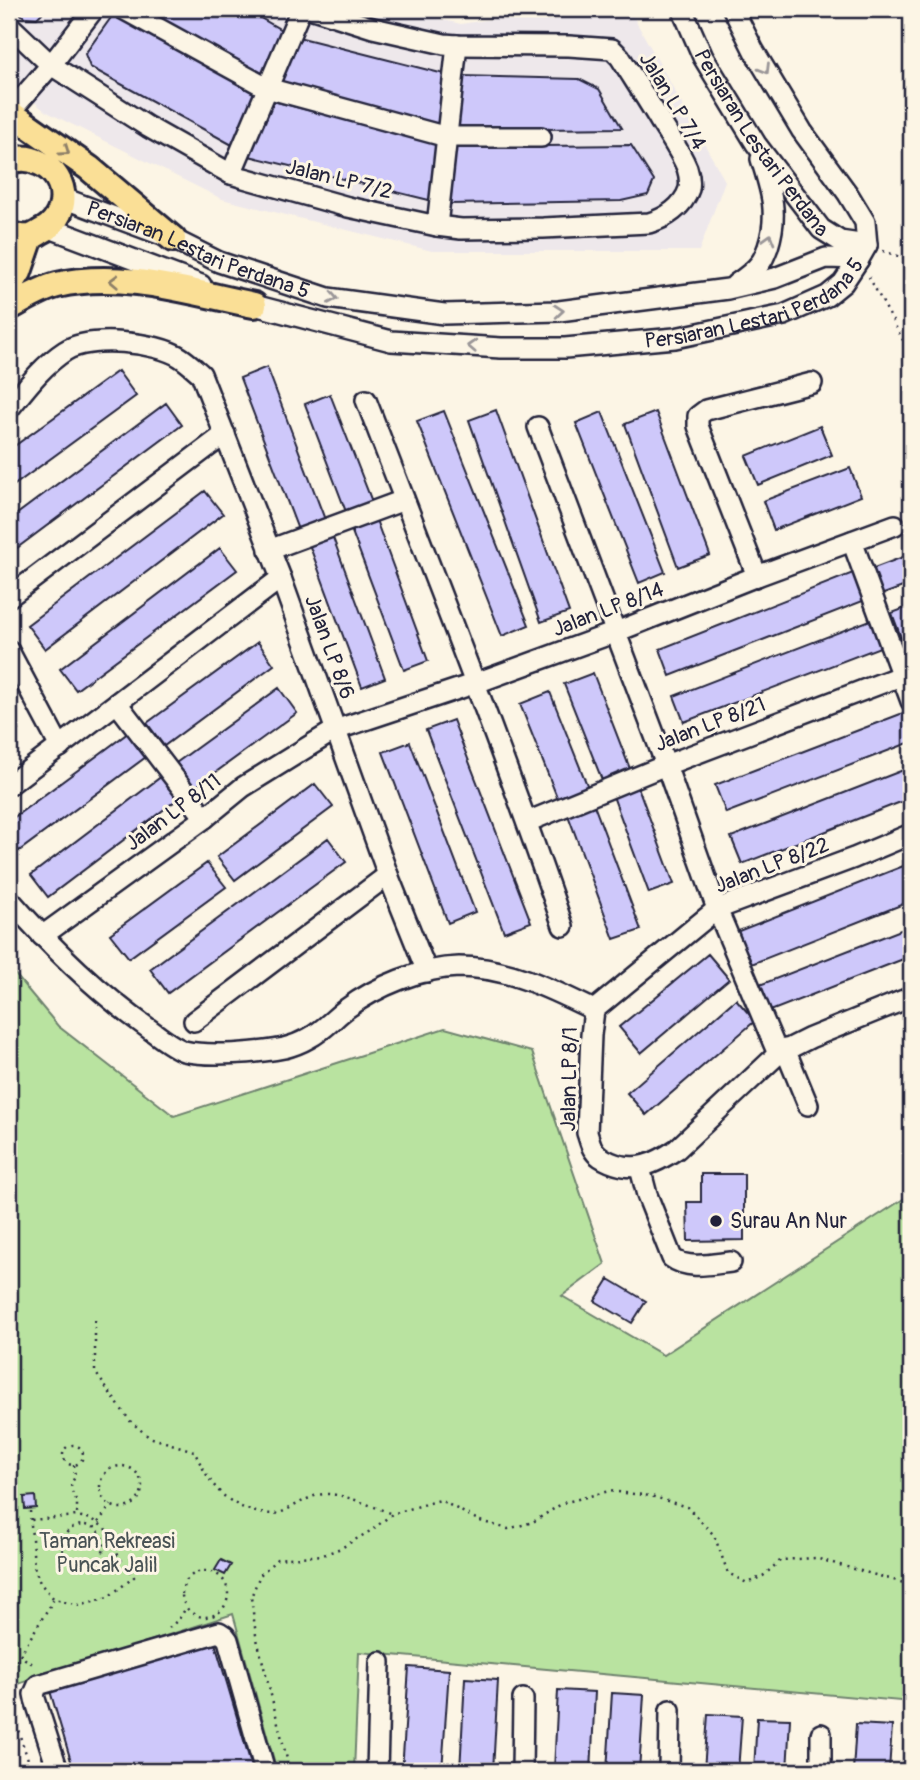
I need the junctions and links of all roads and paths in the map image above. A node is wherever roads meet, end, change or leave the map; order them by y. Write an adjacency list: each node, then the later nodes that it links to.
1 (94, 9): 9 (street)
2 (123, 9): 10 (street)
3 (301, 9): 10 (street)
4 (313, 9): 8 (street, Jalan LP 7/4)
5 (682, 9): 14 (street, Persiaran Lestari Perdana)
6 (733, 9): 22 (street, Persiaran Lestari Perdana, one-way to 22)
7 (9, 25): 9 (street, Jalan LP 7/2)
8 (457, 45): 12 (street); 17 (street, Jalan LP 7/4)
9 (51, 65): 11 (street); 16 (street, Jalan LP 7/2)
10 (267, 88): 12 (street); 16 (street)
11 (9, 112): 21 (main road, one-way to 21)
12 (447, 137): 13 (street); 19 (street)
13 (541, 137)
14 (756, 144): 22 (street, Persiaran Lestari Perdana); 25 (street, one-way to 14)
15 (11, 158): 18 (main road, Persiaran Lestari Perdana 5)
16 (231, 174): 19 (street, Jalan LP 7/2)
17 (689, 188): 19 (street, Jalan LP 7/2)
18 (63, 198): 20 (main road, Persiaran Lestari Perdana 5); 21 (street, Persiaran Lestari Perdana 5)
19 (437, 226)
20 (30, 233): 24 (main road); 26 (street, Persiaran Lestari Perdana 5)
21 (173, 239): 25 (street, Persiaran Lestari Perdana 5, one-way to 25)
22 (863, 252): 23 (path); 25 (street, Persiaran Lestari Perdana 5); 26 (street, Persiaran Lestari Perdana 5, one-way to 26); 28 (path)
23 (911, 263)
24 (9, 288)
25 (728, 289)
26 (254, 305): 27 (main road, one-way to 27)
27 (9, 309)
28 (911, 355)
29 (812, 383): 38 (street)
30 (366, 400): 34 (street)
31 (9, 409): 33 (street)
32 (538, 427): 41 (street)
33 (225, 434): 37 (street); 40 (street)
34 (404, 500): 37 (street); 44 (street)
35 (895, 525): 36 (street, Jalan LP 8/14)
36 (852, 541): 38 (street, Jalan LP 8/14); 43 (street)
37 (269, 550): 39 (street)
38 (757, 576): 41 (street, Jalan LP 8/14)
39 (281, 578): 46 (street, Jalan LP 8/6); 47 (street, Jalan LP 8/6)
40 (9, 597)
41 (615, 632): 44 (street, Jalan LP 8/14); 49 (street)
42 (9, 651): 48 (street)
43 (907, 673): 45 (street); 49 (street, Jalan LP 8/21)
44 (476, 683): 47 (street, Jalan LP 8/14); 52 (street)
45 (911, 701)
46 (117, 703): 48 (street, Jalan LP 8/6); 51 (street)
47 (335, 730): 51 (street, Jalan LP 8/11); 54 (street, Jalan LP 8/6)
48 (60, 747): 50 (street, Jalan LP 8/6)
49 (666, 765): 52 (street, Jalan LP 8/21); 56 (street)
50 (9, 785)
51 (205, 818): 58 (street, Jalan LP 8/11)
52 (527, 822): 57 (street)
53 (911, 834): 56 (street, Jalan LP 8/22)
54 (388, 875): 59 (street, Jalan LP 8/6); 62 (street)
55 (9, 899): 58 (street, Jalan LP 8/1)
56 (717, 909): 61 (street, Jalan LP 8/22); 63 (street)
57 (563, 926)
58 (42, 936): 59 (street, Jalan LP 8/1)
59 (427, 971): 61 (street, Jalan LP 8/1)
60 (911, 997): 63 (street)
61 (594, 1010): 65 (street, Jalan LP 8/1)
62 (194, 1021)
63 (782, 1052): 64 (street); 65 (street)
64 (808, 1105)
65 (639, 1168): 66 (street)
66 (730, 1262)
67 (95, 1320): 71 (path)
68 (74, 1465): 68 (path); 72 (path)
69 (111, 1505): 69 (path); 74 (path)
70 (30, 1511): 73 (path)
71 (392, 1514): 77 (path); 88 (path)
72 (78, 1516): 73 (path); 74 (path)
73 (31, 1520): 78 (path)
74 (99, 1523): 75 (path); 78 (path)
75 (94, 1528): 75 (path)
76 (223, 1580): 76 (path)
77 (911, 1585)
78 (54, 1599): 80 (path)
79 (380, 1662): 89 (street)
80 (9, 1673)
81 (523, 1699): 90 (street)
82 (9, 1704): 85 (path)
83 (670, 1710): 91 (street)
84 (821, 1734): 92 (street)
85 (32, 1771)
86 (58, 1771): 87 (street)
87 (265, 1771)
88 (290, 1771)
89 (377, 1771)
90 (522, 1771)
91 (669, 1771)
92 (821, 1771)

